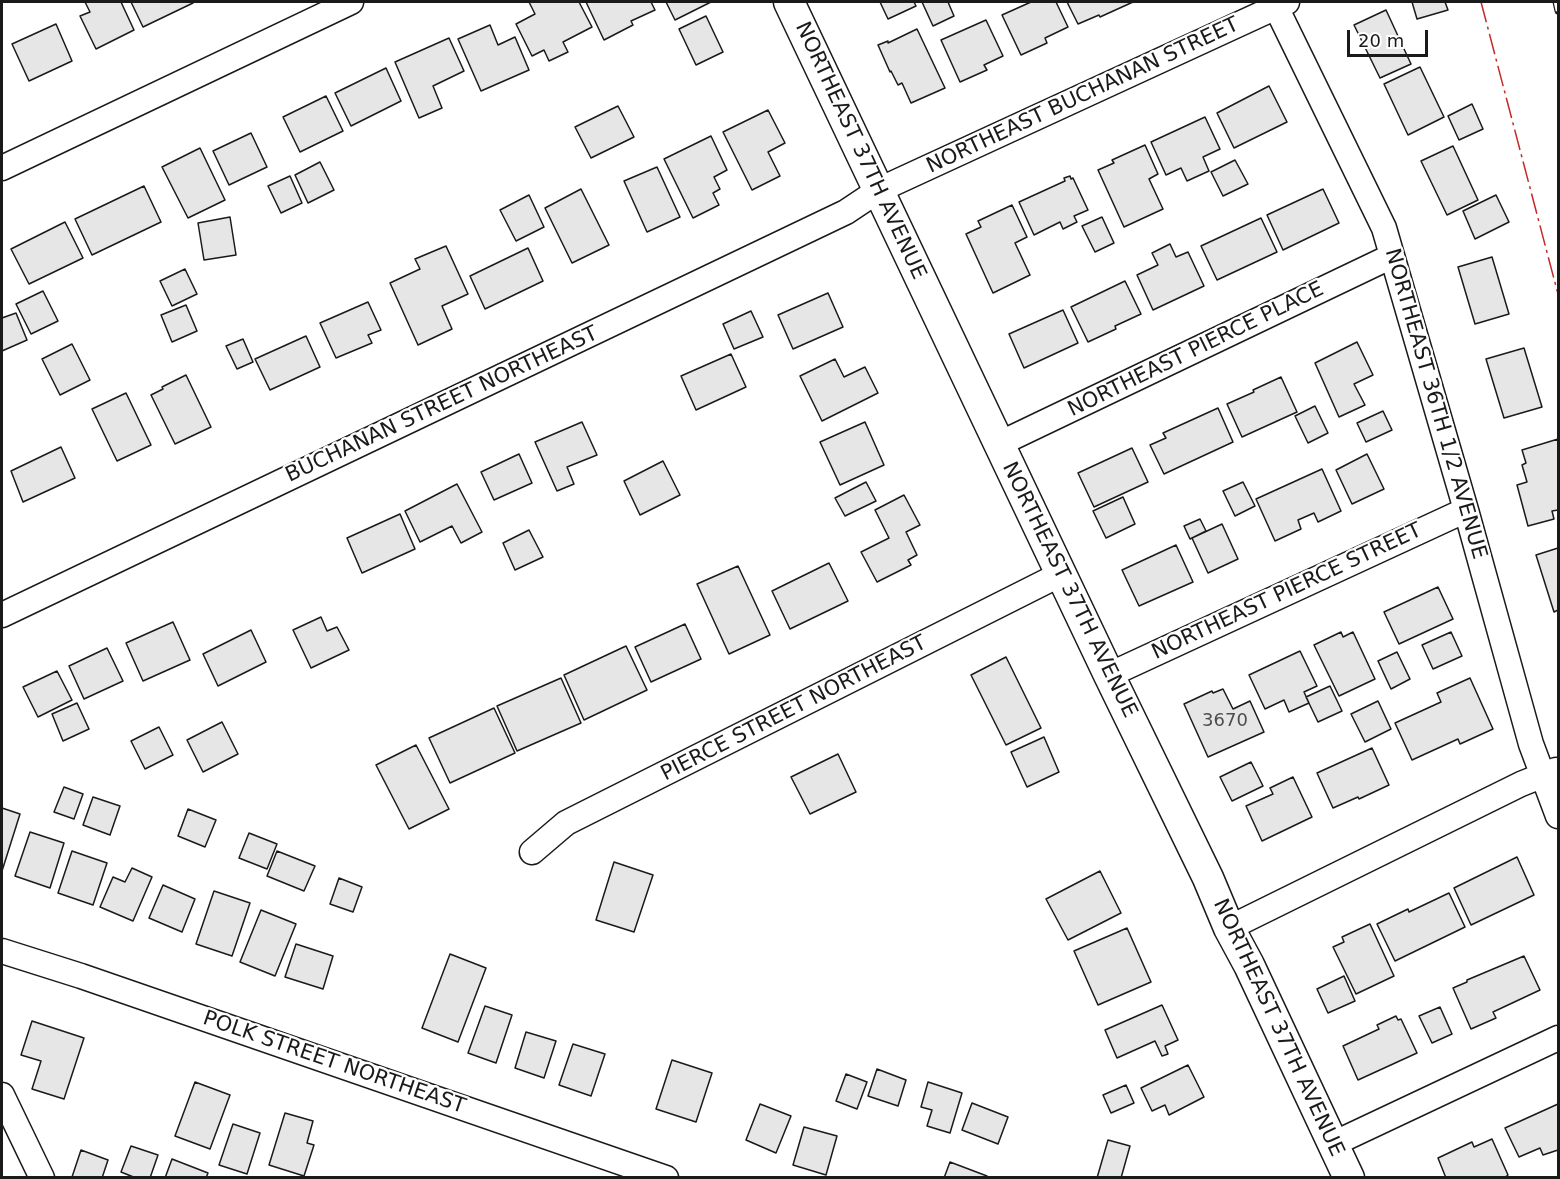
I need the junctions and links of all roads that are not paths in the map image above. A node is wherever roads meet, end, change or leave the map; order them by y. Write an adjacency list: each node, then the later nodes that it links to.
1 (351, 2): 4 (street)
2 (789, 2): 5 (street, NORTHEAST 37TH AVENUE)
3 (1281, 4): 5 (street, NORTHEAST BUCHANAN STREET); 6 (street, NORTHEAST 36TH 1/2 AVENUE)
4 (2, 168)
5 (879, 190): 7 (street, NORTHEAST 37TH AVENUE); 10 (street, BUCHANAN STREET NORTHEAST)
6 (1392, 256): 7 (street, NORTHEAST PIERCE PLACE); 8 (street, NORTHEAST 36TH 1/2 AVENUE)
7 (999, 444): 9 (street, NORTHEAST 37TH AVENUE)
8 (1466, 510): 11 (street, NORTHEAST PIERCE STREET); 12 (street, NORTHEAST 36TH 1/2 AVENUE)
9 (1061, 574): 11 (street, NORTHEAST 37TH AVENUE); 14 (street, PIERCE STREET NORTHEAST)
10 (2, 615)
11 (1109, 675): 15 (street, NORTHEAST 37TH AVENUE)
12 (1551, 772): 13 (street, NORTHEAST 36TH 1/2 AVENUE); 15 (street)
13 (1558, 816)
14 (532, 852)
15 (1228, 928): 19 (street, NORTHEAST 37TH AVENUE)
16 (2, 951): 21 (street, POLK STREET NORTHEAST)
17 (1558, 1038): 19 (street)
18 (2, 1095): 20 (street)
19 (1333, 1144): 22 (street, NORTHEAST 37TH AVENUE)
20 (42, 1178)
21 (666, 1178)
22 (1348, 1178)

